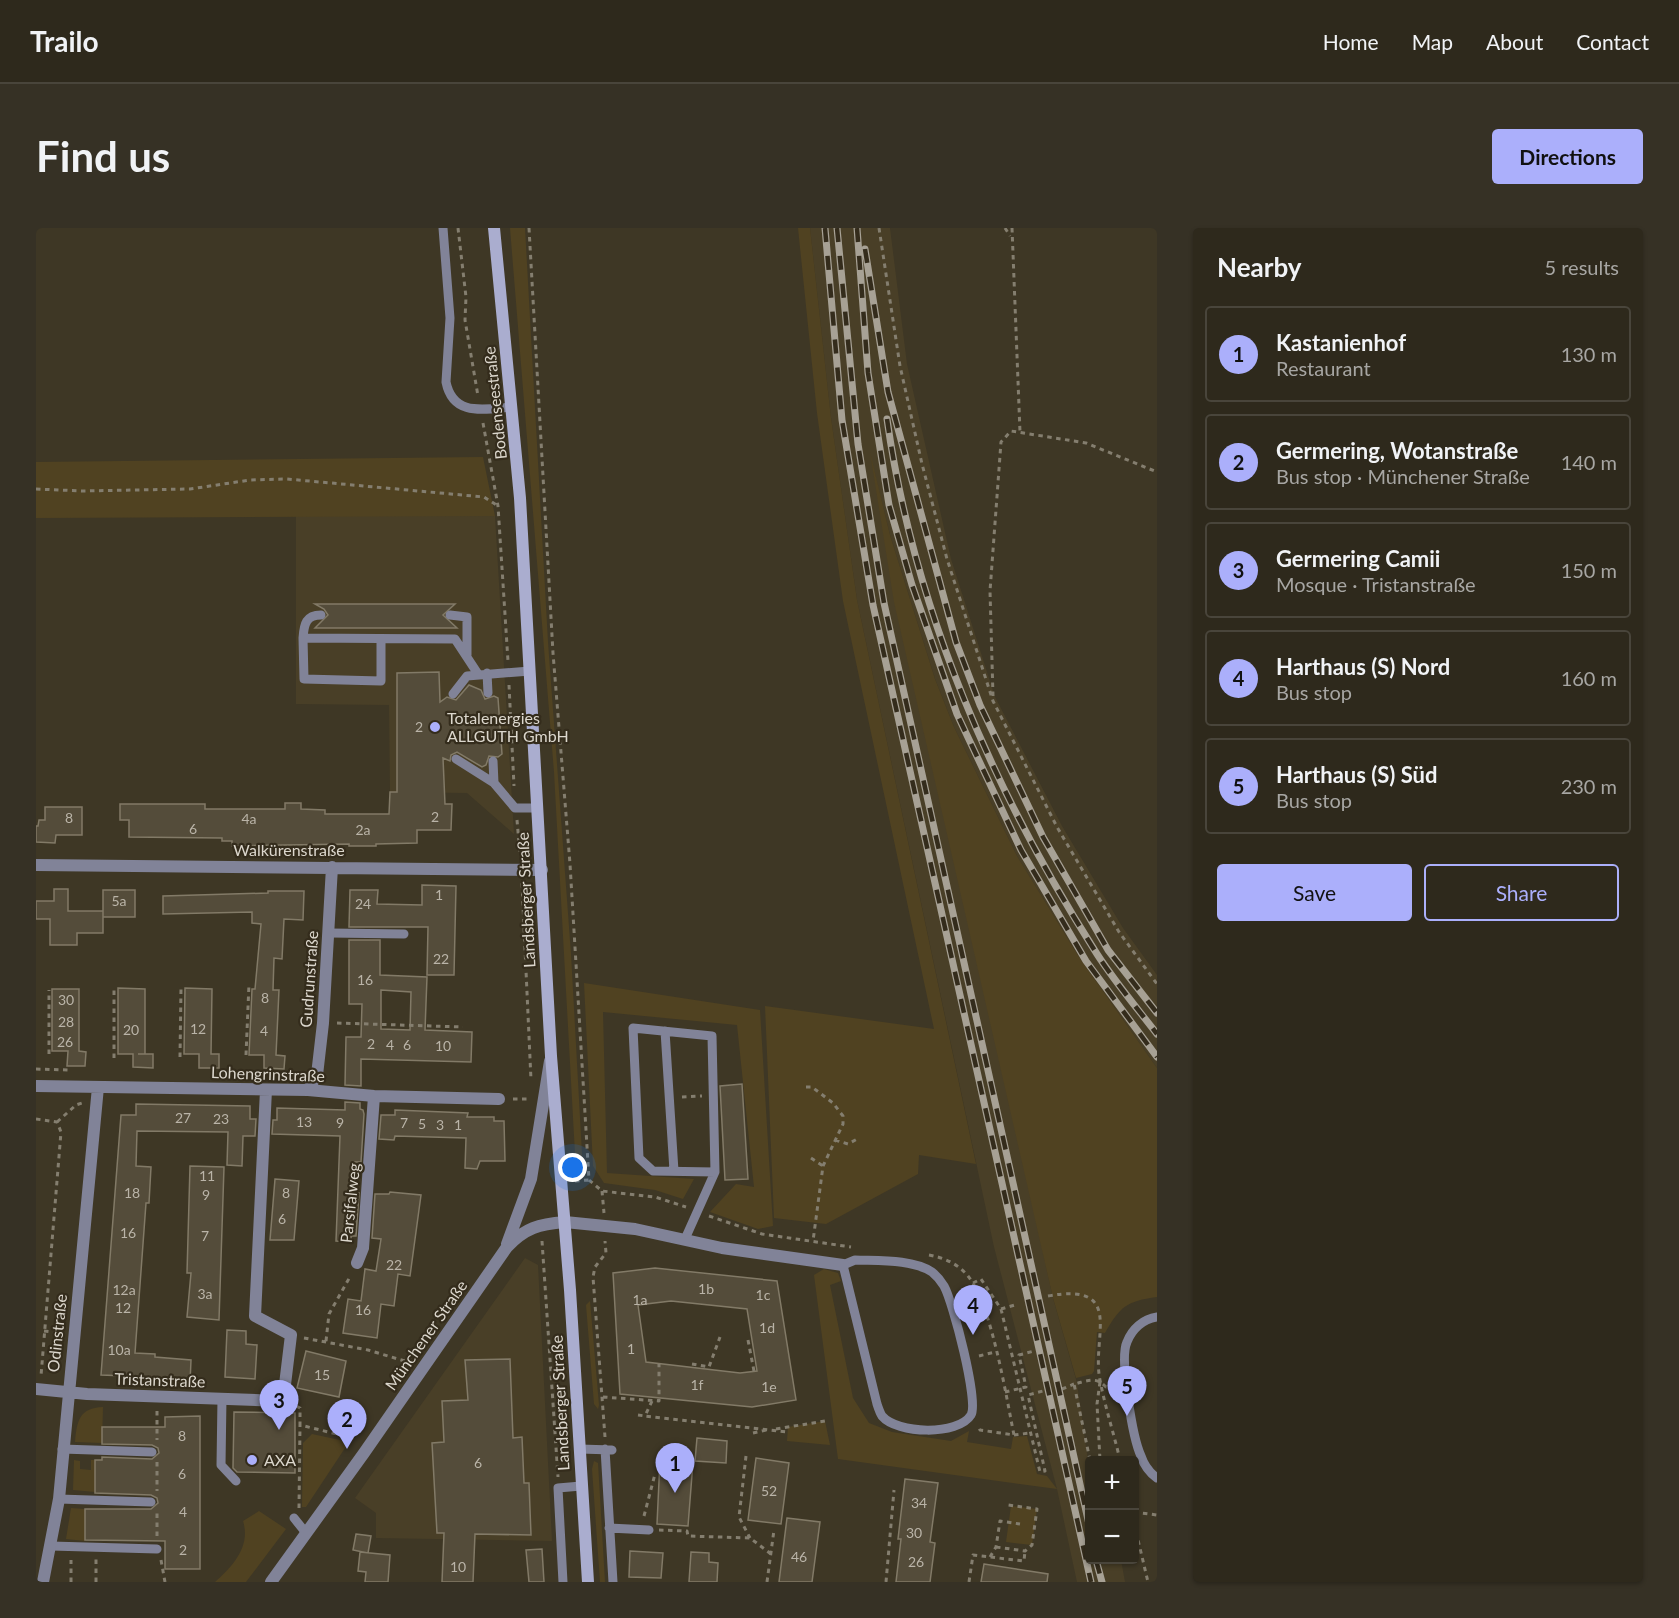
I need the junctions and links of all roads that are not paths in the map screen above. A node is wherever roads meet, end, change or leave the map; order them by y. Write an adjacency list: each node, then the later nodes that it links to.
1 (443, 228): 3 (lane)
2 (494, 228): 3 (main road, Bodenseestraße)
3 (512, 407): 4 (main road, Bodenseestraße)
4 (524, 576): 10 (main road, Landsberger Straße)
5 (321, 615): 7 (lane)
6 (450, 615): 9 (lane)
7 (303, 638): 8 (lane); 8 (lane)
8 (381, 639): 9 (lane)
9 (467, 656): 11 (lane)
10 (530, 671): 11 (lane); 17 (main road, Landsberger Straße)
11 (483, 674): 12 (lane); 13 (lane)
12 (488, 693)
13 (453, 694)
14 (456, 759): 16 (lane)
15 (493, 761): 16 (lane)
16 (494, 783): 17 (lane)
17 (538, 808): 20 (main road, Landsberger Straße)
18 (36, 865): 19 (street, Walkürenstraße)
19 (332, 867): 20 (street, Walkürenstraße); 21 (street, Gudrunstraße)
20 (542, 870): 24 (main road, Landsberger Straße)
21 (330, 933): 22 (lane); 28 (street, Gudrunstraße)
22 (404, 934)
23 (665, 1031): 31 (lane); 31 (lane); 32 (lane)
24 (551, 1056): 33 (main road, Landsberger Straße); 35 (street)
25 (36, 1086): 26 (street, Lohengrinstraße)
26 (98, 1087): 27 (street, Lohengrinstraße); 40 (street, Odinstraße)
27 (266, 1089): 28 (street, Lohengrinstraße); 41 (street, Tristanstraße)
28 (308, 1090): 29 (street, Lohengrinstraße)
29 (374, 1096): 30 (street, Lohengrinstraße); 36 (street, Parsifalweg)
30 (499, 1099)
31 (674, 1172): 32 (lane)
32 (715, 1172): 34 (lane)
33 (565, 1222): 34 (street); 35 (street, Münchener Straße); 43 (main road, Landsberger Straße)
34 (685, 1239): 37 (street)
35 (507, 1247): 55 (street, Münchener Straße)
36 (357, 1263)
37 (843, 1265): 37 (lane)
38 (1157, 1317): 45 (lane)
39 (38, 1389): 40 (street, Tristanstraße)
40 (67, 1392): 41 (street, Tristanstraße); 42 (street, Odinstraße)
41 (222, 1398): 46 (lane)
42 (62, 1449): 44 (lane); 48 (street, Odinstraße)
43 (580, 1449): 47 (main road, Landsberger Straße); 50 (lane)
44 (152, 1452)
45 (1157, 1478)
46 (236, 1481)
47 (581, 1486): 56 (lane, Landsberger Straße); 57 (main road, Landsberger Straße)
48 (59, 1499): 49 (lane); 52 (street, Odinstraße)
49 (151, 1502)
50 (609, 1528): 51 (lane); 58 (lane)
51 (646, 1530)
52 (51, 1546): 53 (lane); 54 (street, Odinstraße)
53 (157, 1549)
54 (43, 1582)
55 (271, 1582)
56 (563, 1582)
57 (588, 1582)
58 (613, 1582)

